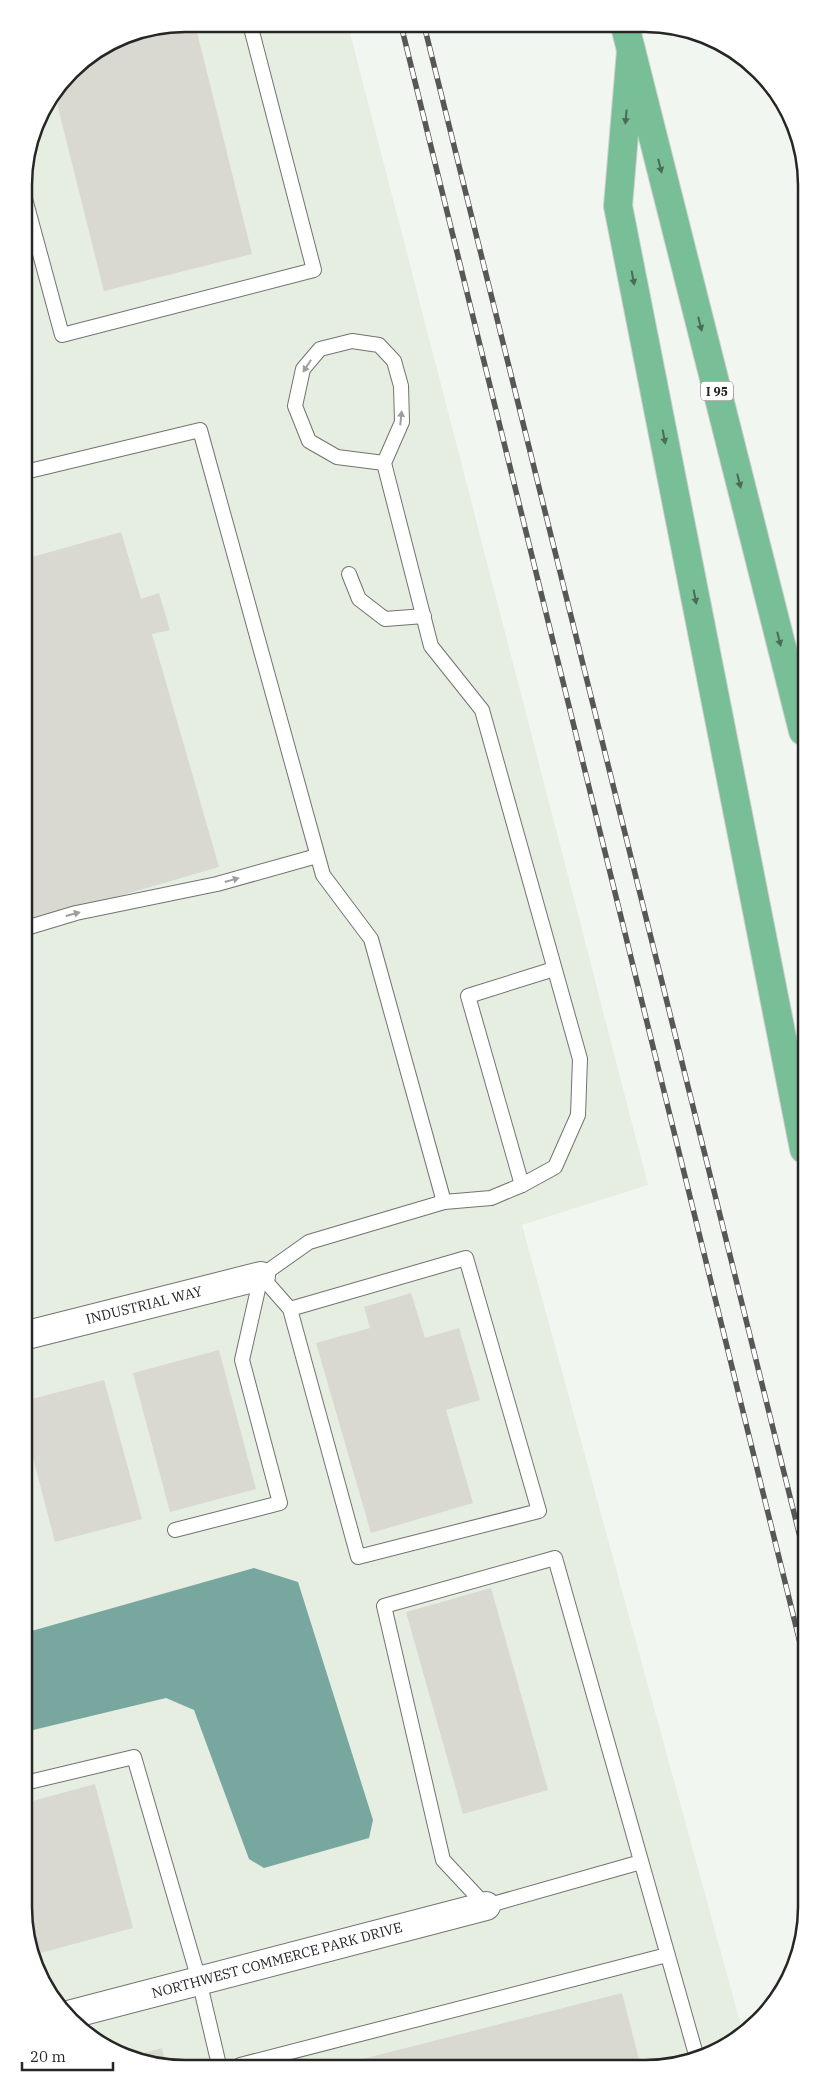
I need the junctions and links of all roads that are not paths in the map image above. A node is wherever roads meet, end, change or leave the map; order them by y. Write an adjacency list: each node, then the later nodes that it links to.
1 (252, 33): 3 (lane)
2 (628, 39): 8 (highway, I 95, one-way to 8); 12 (highway, one-way to 12)
3 (33, 228)
4 (384, 463): 4 (lane, one-way to 4); 7 (lane)
5 (33, 470): 9 (lane)
6 (349, 574): 7 (lane)
7 (424, 616): 11 (lane)
8 (798, 714)
9 (317, 856): 10 (lane, one-way to 9); 14 (lane)
10 (33, 926)
11 (554, 969): 13 (lane); 13 (lane)
12 (797, 1116)
13 (522, 1185): 14 (lane)
14 (444, 1202): 15 (lane)
15 (261, 1276): 16 (lane); 17 (street, INDUSTRIAL WAY); 18 (lane)
16 (290, 1309): 16 (lane)
17 (32, 1334)
18 (175, 1530)
19 (32, 1781): 23 (lane)
20 (641, 1862): 21 (lane); 21 (lane); 22 (lane)
21 (486, 1906): 23 (street, NORTHWEST COMMERCE PARK DRIVE)
22 (668, 1955): 25 (lane); 27 (lane)
23 (200, 1980): 24 (street, NORTHWEST COMMERCE PARK DRIVE); 26 (lane)
24 (75, 2013)
25 (694, 2051)
26 (218, 2060)
27 (259, 2060)

